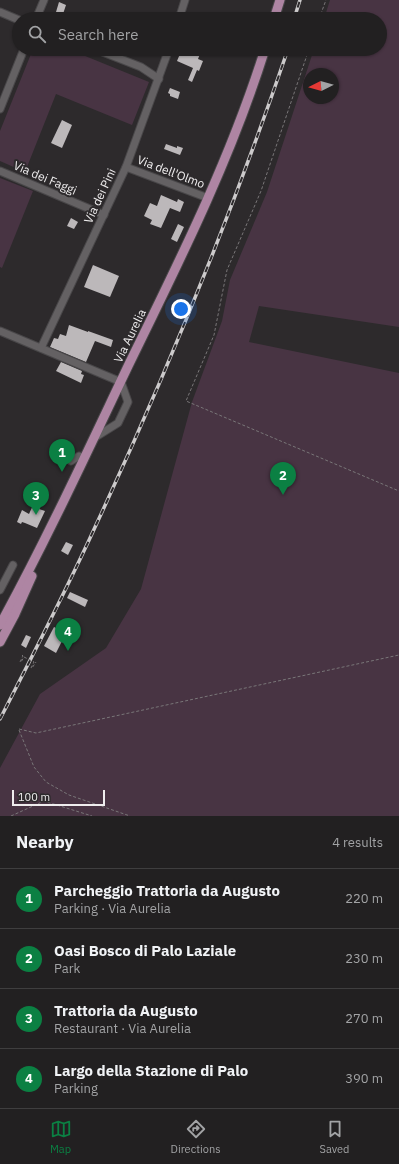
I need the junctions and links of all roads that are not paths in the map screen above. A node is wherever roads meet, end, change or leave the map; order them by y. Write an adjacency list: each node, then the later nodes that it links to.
1 (44, 0): 5 (street)
2 (185, 0): 6 (street)
3 (280, 0): 7 (main road)
4 (0, 12): 8 (street)
5 (39, 12)
6 (181, 12)
7 (276, 12)
8 (12, 17)
9 (21, 56): 14 (street)
10 (113, 56): 13 (street)
11 (167, 56): 13 (street, Via dei Pini)
12 (263, 56): 17 (main road, Via Aurelia)
13 (159, 79): 15 (street, Via dei Pini)
14 (0, 109)
15 (126, 167): 17 (street, Via dell'Olmo); 18 (street, Via dei Pini)
16 (0, 171): 18 (street, Via dei Faggi)
17 (208, 198): 21 (main road, Via Aurelia)
18 (104, 215): 20 (street, Via dei Pini)
19 (0, 331): 20 (street)
20 (41, 348): 21 (street)
21 (120, 382): 22 (main road, Via Aurelia); 22 (street)
22 (93, 439): 23 (main road, Via Aurelia)
23 (84, 458): 24 (street); 25 (main road, Via Aurelia)
24 (71, 461)
25 (49, 532): 28 (main road, Via Aurelia); 30 (main road)
26 (13, 564): 27 (street)
27 (0, 590)
28 (2, 615): 29 (main road, Via Aurelia)
29 (0, 625)
30 (0, 642)

